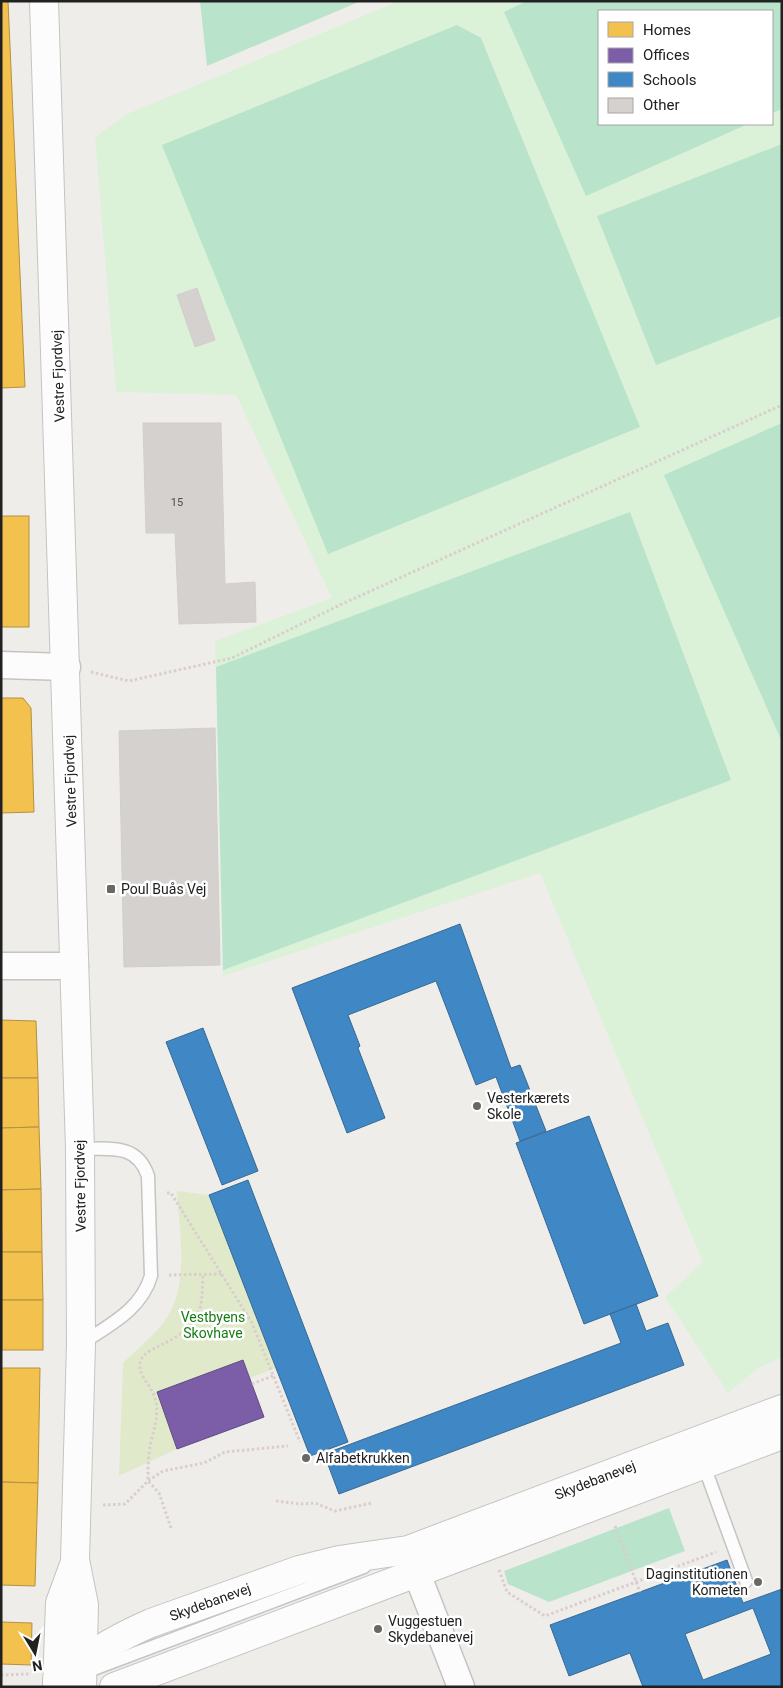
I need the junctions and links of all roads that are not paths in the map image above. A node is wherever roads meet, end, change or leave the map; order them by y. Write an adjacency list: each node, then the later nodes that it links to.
1 (44, 1): 3 (street, Vestre Fjordvej)
2 (1, 665): 3 (street)
3 (67, 666): 5 (street, Vestre Fjordvej)
4 (1, 966): 5 (street)
5 (75, 966): 6 (street, Vestre Fjordvej)
6 (80, 1149): 7 (street, Vestre Fjordvej); 7 (lane)
7 (81, 1344): 13 (street, Vestre Fjordvej)
8 (782, 1409): 10 (street, Skydebanevej)
9 (782, 1436): 10 (street, Skydebanevej)
10 (696, 1455): 11 (street, Skydebanevej); 11 (street, Skydebanevej); 12 (lane)
11 (412, 1562): 13 (street, Skydebanevej); 14 (street, Skydebanevej); 15 (street)
12 (746, 1581)
13 (68, 1679)
14 (114, 1687)
15 (462, 1687)

